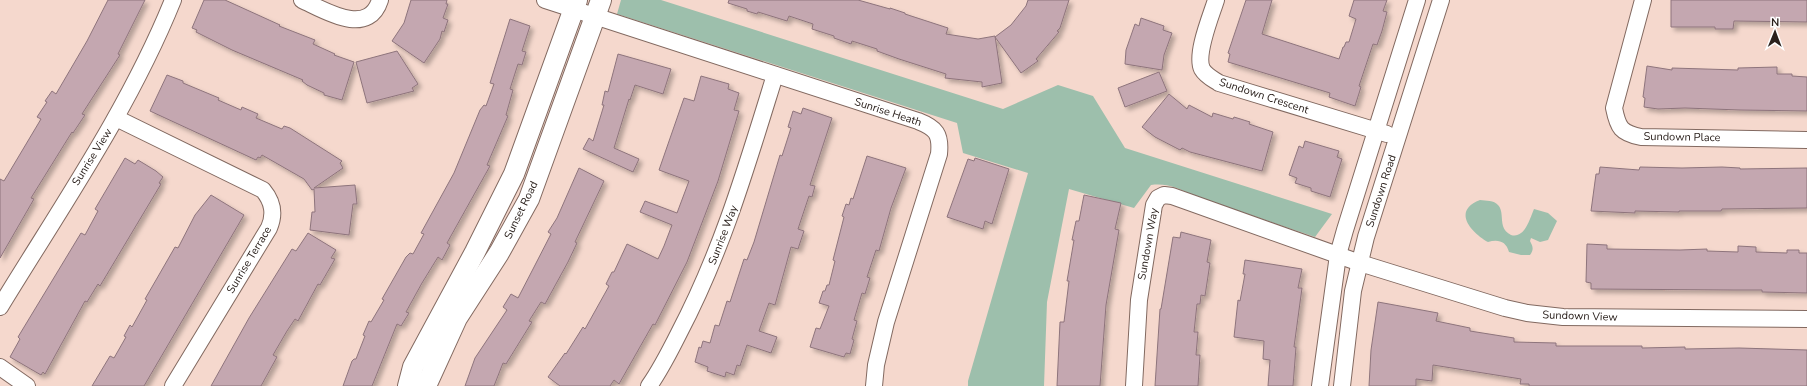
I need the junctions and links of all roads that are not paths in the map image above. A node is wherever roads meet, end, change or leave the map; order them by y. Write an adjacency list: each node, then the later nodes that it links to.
1 (173, 0): 11 (street, Sunrise View)
2 (302, 0): 3 (street)
3 (380, 0)
4 (545, 0): 9 (street, Sunrise Heath)
5 (1216, 0): 12 (street, Sundown Crescent)
6 (1417, 0): 12 (street, Sundown Road)
7 (1441, 0): 13 (street, Sundown Road)
8 (1643, 0): 14 (street, Sundown Place)
9 (586, 8): 10 (street, Sunrise Heath); 22 (street, Sunset Road); 23 (street, Sunset Road)
10 (775, 75): 24 (street, Sunrise Way); 25 (street, Sunrise Heath)
11 (116, 118): 17 (street, Sunrise View); 21 (street, Sunrise Terrace)
12 (1376, 132): 13 (street, Sundown Crescent); 15 (street, Sundown Road)
13 (1398, 136): 16 (street, Sundown Road)
14 (1807, 140)
15 (1338, 255): 16 (street, Sundown View); 26 (street, Sundown Way); 27 (street, Sundown Road)
16 (1360, 263): 18 (street, Sundown View); 28 (street, Sundown Road)
17 (0, 307)
18 (1807, 320)
19 (0, 367): 20 (street)
20 (27, 386)
21 (173, 386)
22 (408, 386)
23 (426, 386)
24 (649, 386)
25 (874, 386)
26 (1134, 386)
27 (1320, 386)
28 (1342, 386)

